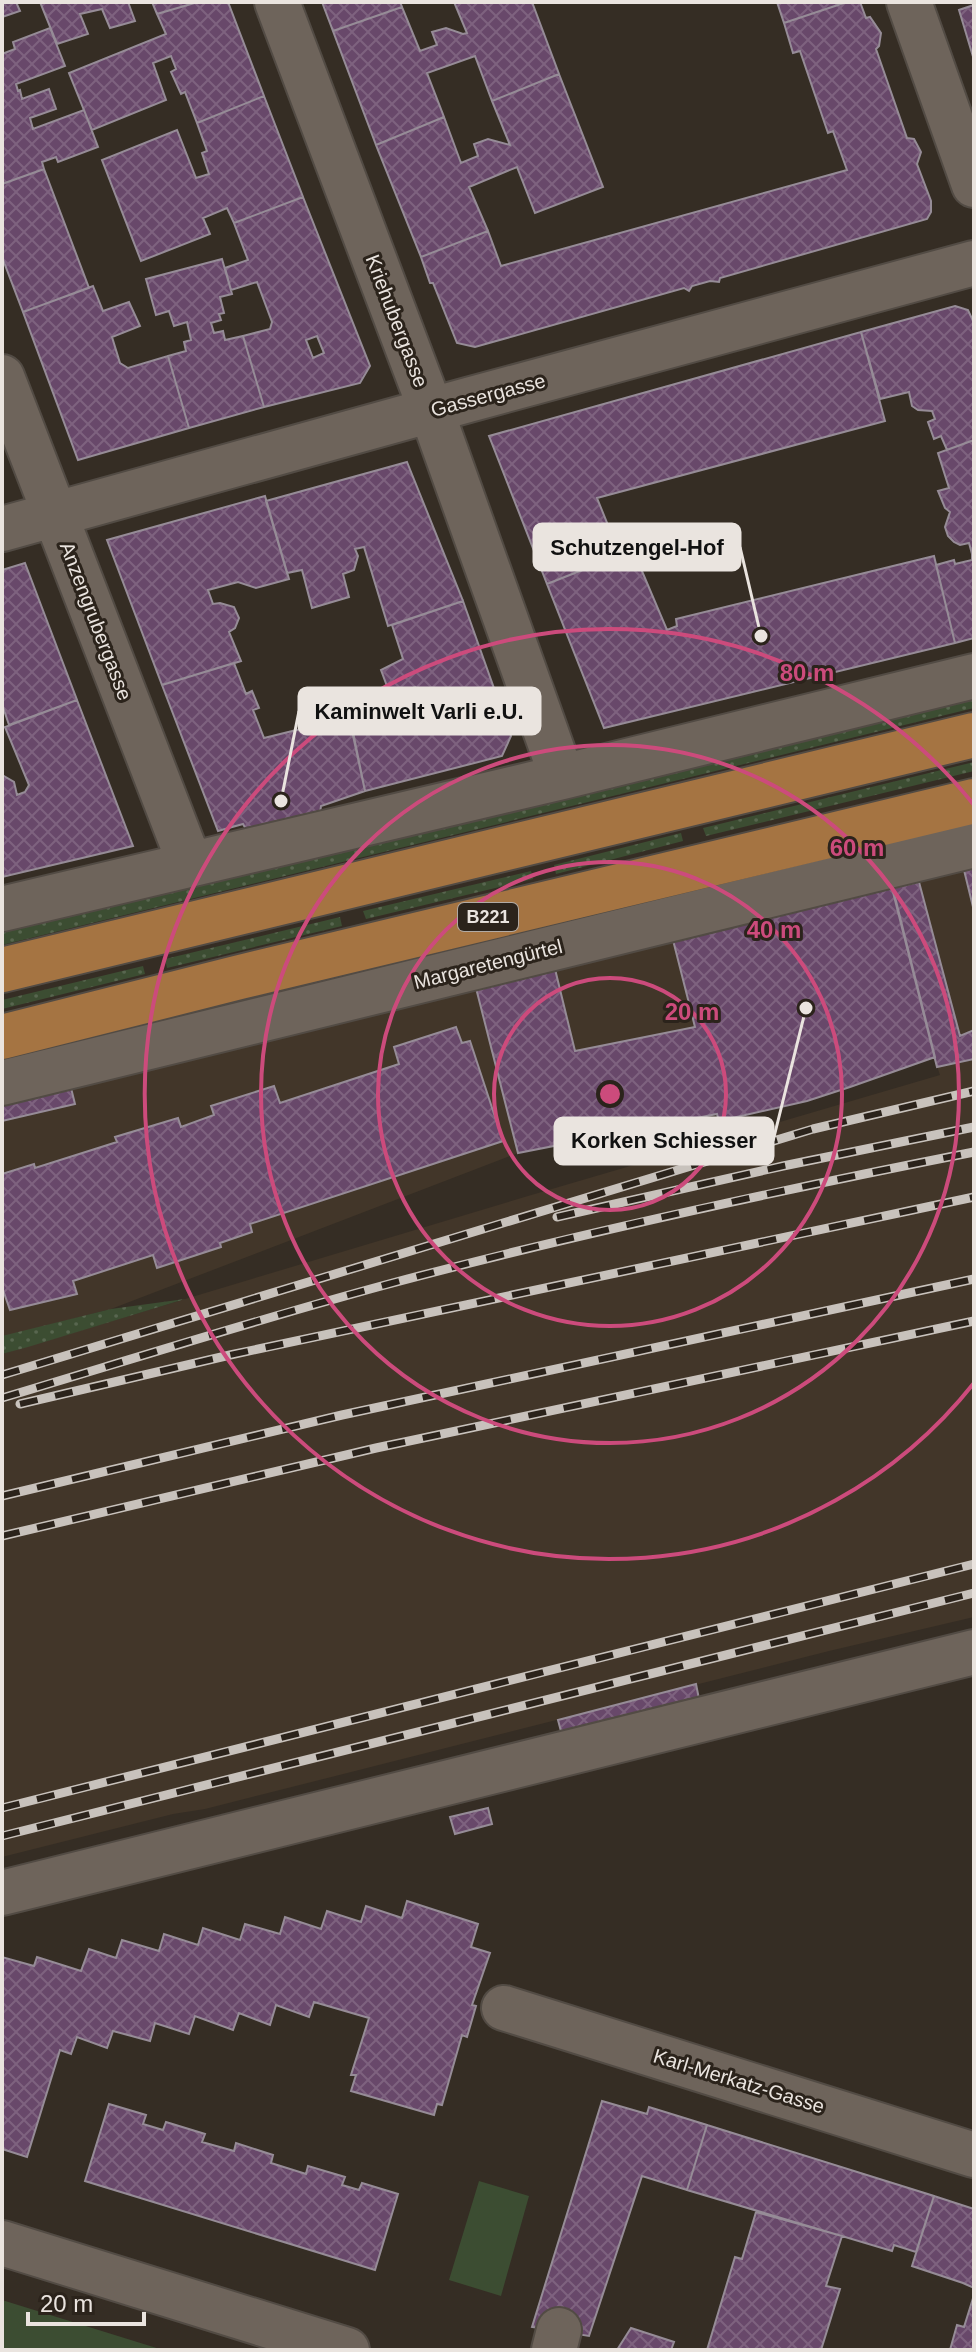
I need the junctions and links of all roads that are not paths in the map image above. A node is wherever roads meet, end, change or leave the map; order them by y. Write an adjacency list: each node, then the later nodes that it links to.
1 (277, 2): 6 (street, Kriehubergasse)
2 (909, 2): 3 (street)
3 (974, 185)
4 (974, 263): 6 (street, Gassergasse)
5 (2, 377): 7 (street, Anzengrubergasse)
6 (431, 410): 7 (street, Gassergasse); 11 (street, Kriehubergasse)
7 (56, 516): 8 (street, Gassergasse); 14 (street, Anzengrubergasse)
8 (2, 529)
9 (974, 676): 11 (street)
10 (974, 735): 16 (main road)
11 (562, 777): 14 (street)
12 (974, 801): 17 (main road, B221)
13 (974, 845): 18 (street, Margaretengürtel)
14 (190, 864): 15 (street)
15 (2, 909)
16 (2, 970)
17 (2, 1037)
18 (2, 1083)
19 (974, 1652): 20 (street)
20 (2, 1893)
21 (504, 2008): 22 (street, Karl-Merkatz-Gasse)
22 (974, 2155)
23 (2, 2243): 24 (street)
24 (347, 2350)

